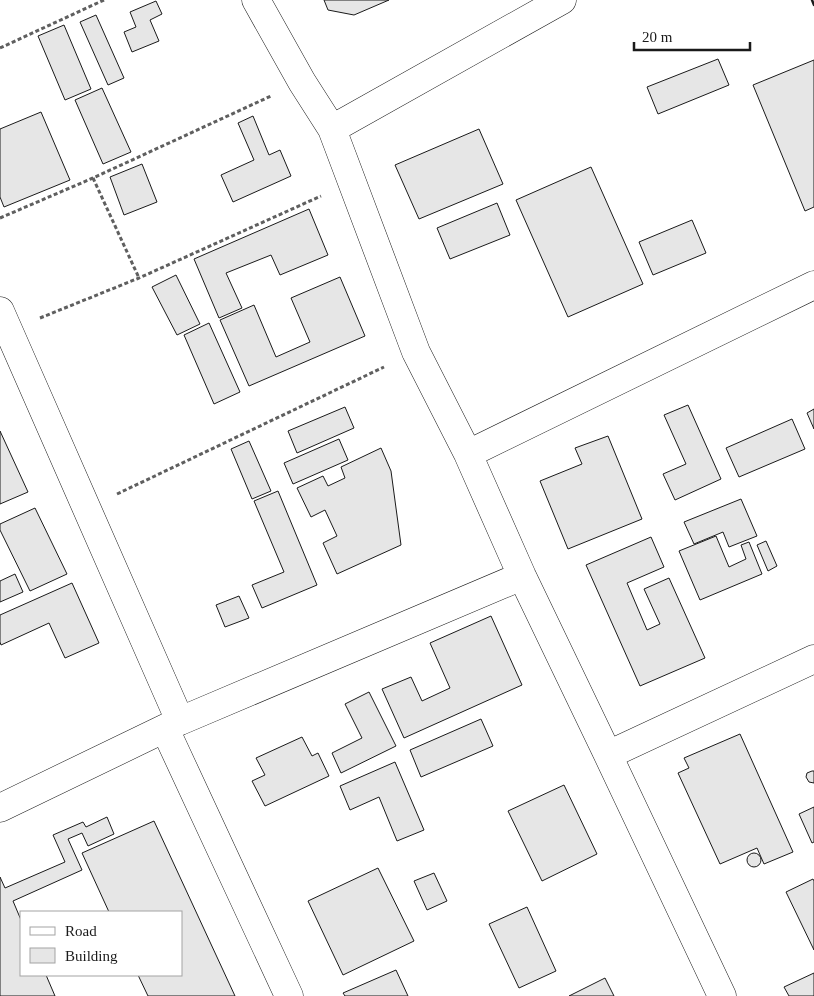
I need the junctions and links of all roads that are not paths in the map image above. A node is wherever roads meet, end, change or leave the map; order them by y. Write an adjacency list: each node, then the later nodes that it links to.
1 (256, 0): 3 (street)
2 (562, 0): 3 (street)
3 (332, 129): 6 (street)
4 (814, 286): 6 (street)
5 (5, 321): 9 (street)
6 (468, 454): 7 (street)
7 (522, 576): 9 (street); 10 (street)
8 (814, 659): 10 (street)
9 (172, 725): 11 (street); 12 (street)
10 (608, 755): 13 (street)
11 (0, 808)
12 (289, 996)
13 (722, 996)

